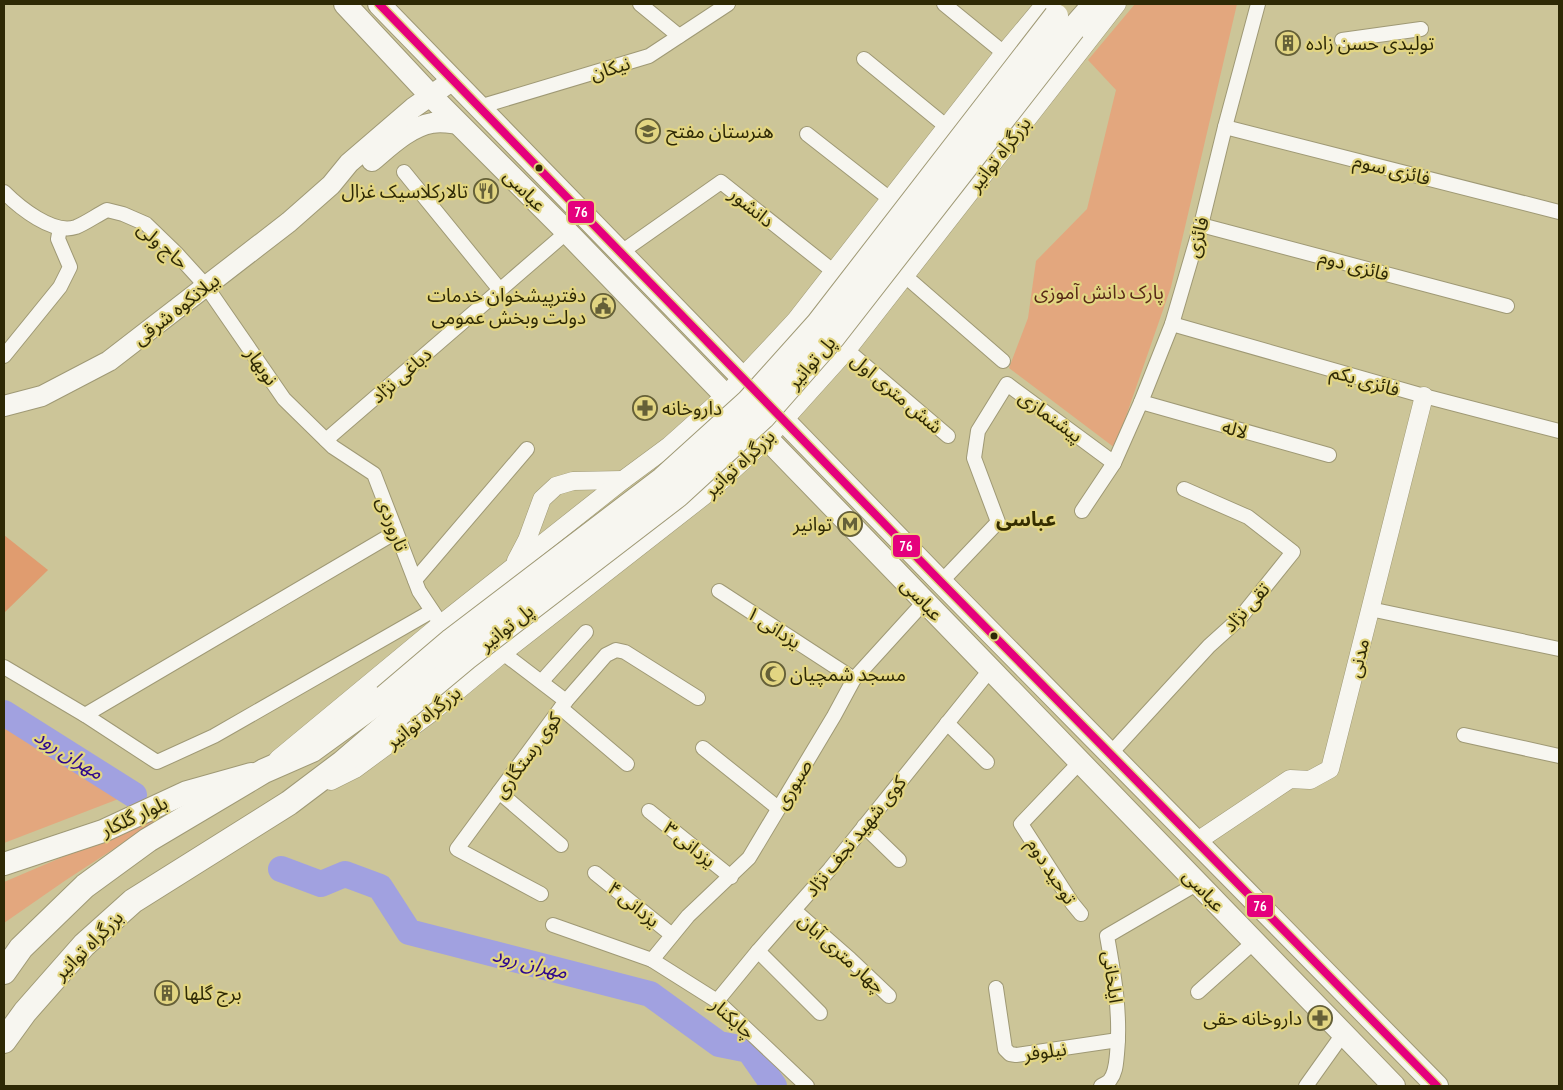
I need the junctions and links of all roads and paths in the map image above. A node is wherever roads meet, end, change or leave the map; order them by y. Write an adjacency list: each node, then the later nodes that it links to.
1 (345, 4): 16 (main road, عباسى)
2 (640, 4): 11 (street)
3 (728, 4): 11 (street, نیکان)
4 (944, 4): 13 (street)
5 (1095, 4): 9 (highway, بزرگراه توانیر)
6 (1117, 4): 32 (street, بزرگراه توانیر)
7 (1258, 4): 20 (street, فائزی)
8 (384, 5): 15 (main road, عباسى)
9 (1060, 13): 13 (street, بزرگراه توانیر); 76 (highway, پل توانیر, bridge)
10 (1421, 28): 12 (street)
11 (679, 36): 17 (street, نیکان)
12 (1342, 40)
13 (1004, 53): 19 (street, بزرگراه توانیر)
14 (864, 59): 19 (street)
15 (453, 80): 16 (main road, بیلانکوه شرقی); 17 (main road, عباسى)
16 (431, 96): 18 (main road, عباسى); 23 (main road, بیلانکوه شرقی)
17 (479, 107): 30 (main road, عباسى)
18 (459, 124): 23 (main road, بیلانکوه شرقی); 29 (main road, عباسى)
19 (947, 127): 25 (street, بزرگراه توانیر)
20 (1225, 127): 26 (street, فائزی سوم); 27 (street, فائزی)
21 (806, 134): 25 (street)
22 (404, 172): 34 (street)
23 (331, 185): 33 (main road, بیلانکوه شرقی)
24 (4, 192): 28 (street)
25 (890, 199): 31 (street, بزرگراه توانیر)
26 (1559, 212)
27 (1201, 225): 35 (street, فائزی دوم); 37 (street, فائزی)
28 (60, 228): 33 (street, حاج ولی); 39 (street)
29 (567, 232): 34 (street, دباغی نژاد); 42 (main road, عباسى)
30 (620, 253): 31 (street, دانشور); 41 (main road, عباسى)
31 (833, 271): 36 (street, بزرگراه توانیر)
32 (904, 275): 38 (street, بزرگراه توانیر); 40 (street)
33 (206, 286): 45 (main road, بیلانکوه شرقی); 50 (street, نوبهار)
34 (500, 290): 50 (street, دباغی نژاد)
35 (1507, 306)
36 (795, 321): 38 (street); 41 (street, بزرگراه توانیر)
37 (1172, 324): 43 (street, فائزی یکم); 44 (street, فائزی)
38 (842, 355): 46 (street, بزرگراه توانیر); 48 (street, شش متری اول)
39 (4, 356)
40 (1003, 361)
41 (742, 378): 42 (street, بزرگراه توانیر); 46 (main road, عباسى)
42 (725, 396): 49 (main road, عباسى); 51 (street, بزرگراه توانیر)
43 (1424, 396): 47 (street, فائزی یکم); 65 (street, مدنی)
44 (1141, 402): 53 (street, لاله); 54 (street, فائزی)
45 (4, 406)
46 (784, 421): 49 (street, بزرگراه توانیر); 62 (main road, عباسى)
47 (1559, 431)
48 (948, 436)
49 (767, 439): 57 (street, بزرگراه توانیر); 64 (main road, عباسى)
50 (326, 440): 59 (street, تاروردی)
51 (669, 446): 55 (street, بزرگراه توانیر); 57 (street)
52 (527, 449): 61 (street)
53 (1329, 455)
54 (1114, 462): 58 (street, فائزی); 62 (street, پیشنمازی)
55 (623, 480): 60 (street, بزرگراه توانیر); 60 (street)
56 (1184, 489): 82 (street, تقی نژاد)
57 (709, 492): 69 (street, بزرگراه توانیر)
58 (1082, 511)
59 (396, 532): 61 (street, تاروردی); 77 (street)
60 (512, 569): 66 (street, بزرگراه توانیر)
61 (414, 580): 66 (street, تاروردی)
62 (941, 582): 82 (main road, عباسى)
63 (719, 591): 72 (street, یزدانی ۱)
64 (925, 601): 71 (main road, عباسى); 72 (street, صبوری)
65 (1370, 609): 68 (street); 93 (street, مدنی)
66 (437, 618): 77 (street); 86 (street, بزرگراه توانیر)
67 (586, 632): 73 (street)
68 (1559, 649)
69 (503, 653): 73 (street, کوی رستگاری); 89 (street, بزرگراه توانیر)
70 (4, 668): 77 (street)
71 (990, 670): 78 (street, کوی شهید نجف نژاد); 84 (main road, عباسى)
72 (854, 679): 90 (street, صبوری)
73 (542, 681): 75 (street, کوی رستگاری)
74 (698, 698): 75 (street)
75 (564, 705): 85 (street); 88 (street, کوی رستگاری)
76 (392, 706): 86 (highway, بزرگراه توانیر); 89 (highway, بزرگراه توانیر)
77 (85, 715)
78 (947, 723): 83 (street); 92 (street, کوی شهید نجف نژاد)
79 (1464, 735): 81 (street)
80 (703, 748): 90 (street)
81 (1559, 756)
82 (1116, 760): 87 (main road); 93 (main road, عباسى)
83 (987, 762)
84 (1080, 762): 87 (main road, عباسى); 102 (street, توحید دوم)
85 (627, 764)
86 (264, 771): 96 (main road, بلوار گلکار); 108 (highway, بزرگراه توانیر)
87 (1102, 786): 99 (main road, عباسى)
88 (499, 792): 94 (street); 100 (street, کوی رستگاری)
89 (289, 803): 116 (highway, بزرگراه توانیر)
90 (778, 808): 98 (street, صبوری)
91 (649, 811): 98 (street, یزدانی ۳)
92 (864, 826): 95 (street); 101 (street, کوی شهید نجف نژاد)
93 (1196, 842): 121 (main road, عباسى)
94 (561, 844)
95 (899, 860)
96 (4, 864)
97 (595, 873): 104 (street, یزدانی ۴)
98 (731, 877): 104 (street, صبوری)
99 (1198, 883): 105 (main road, عباسى); 115 (street, ایلخانی)
100 (541, 894)
101 (794, 910): 106 (street, کوی شهید نجف نژاد); 111 (street, چهار متری آبان)
102 (1081, 914)
103 (553, 925): 107 (street, چایکنار)
104 (672, 935): 107 (street, صبوری)
105 (1254, 942): 110 (street); 114 (main road, عباسى)
106 (758, 951): 112 (street, کوی شهید نجف نژاد); 113 (street)
107 (652, 960): 112 (street, چایکنار)
108 (4, 972)
109 (996, 988): 115 (street, نیلوفر)
110 (1198, 992)
111 (889, 996)
112 (717, 1001): 117 (street, چایکنار)
113 (820, 1013)
114 (1343, 1034): 119 (street); 120 (main road, عباسى)
115 (1118, 1040): 118 (street, ایلخانی)
116 (4, 1041)
117 (807, 1086)
118 (1101, 1086)
119 (1306, 1086)
120 (1394, 1086)
121 (1437, 1086)

